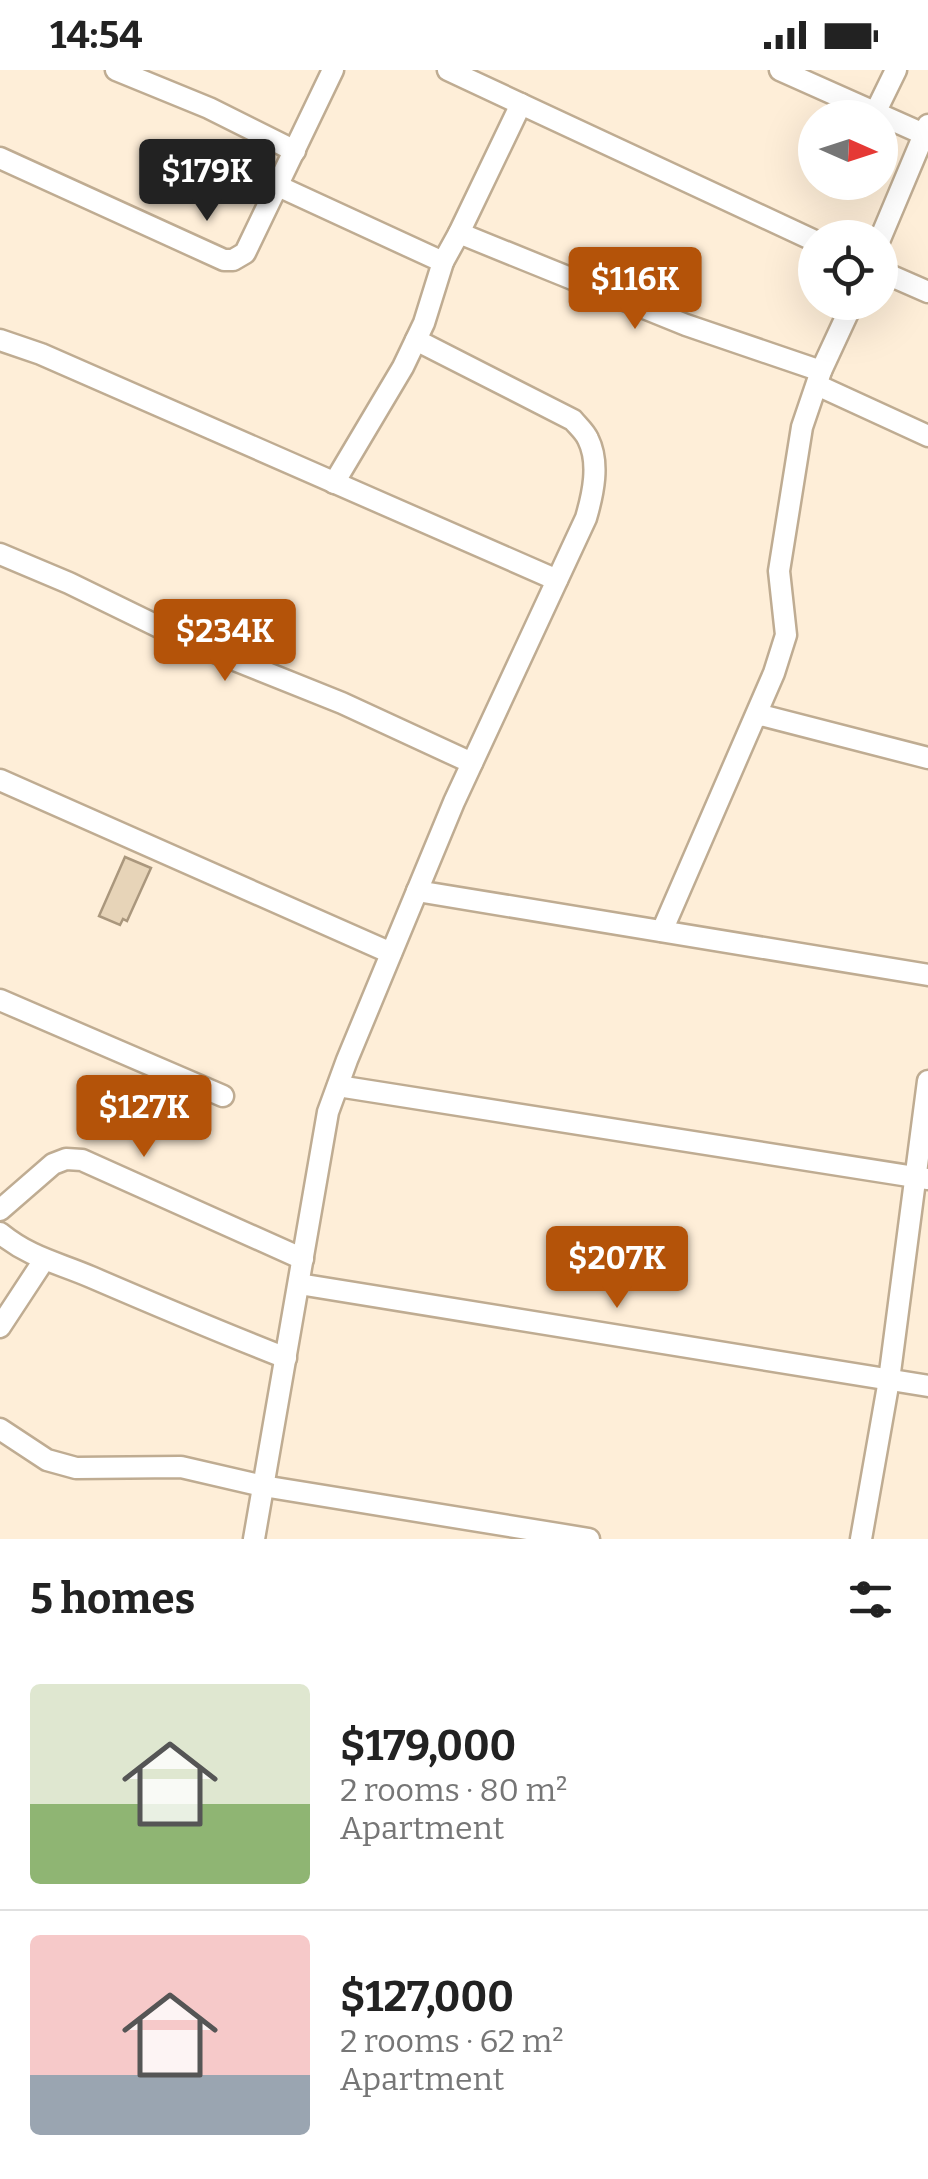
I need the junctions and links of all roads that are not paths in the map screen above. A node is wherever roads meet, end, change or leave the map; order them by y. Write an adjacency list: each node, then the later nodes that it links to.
1 (116, 70): 11 (street)
2 (333, 70): 11 (street)
3 (448, 70): 8 (street)
4 (780, 70): 6 (street)
5 (896, 70): 7 (street)
6 (848, 100)
7 (881, 100)
8 (520, 104): 15 (street); 16 (street)
9 (898, 121): 10 (street)
10 (926, 132): 14 (street)
11 (295, 151): 13 (street)
12 (0, 158): 13 (street)
13 (278, 186): 17 (street)
14 (889, 220)
15 (459, 233): 17 (street); 23 (street)
16 (798, 233)
17 (443, 262): 22 (street)
18 (898, 279): 19 (street)
19 (928, 292)
20 (844, 320): 23 (street)
21 (0, 340): 25 (street)
22 (416, 340): 25 (street); 27 (street)
23 (819, 378): 24 (street); 28 (street)
24 (928, 436)
25 (334, 482): 27 (street)
26 (0, 554): 30 (street)
27 (558, 580): 30 (street)
28 (757, 714): 29 (street); 33 (street)
29 (928, 758)
30 (472, 763): 32 (street)
31 (0, 780): 34 (street)
32 (417, 891): 33 (street); 34 (street)
33 (662, 932): 35 (street)
34 (392, 952): 38 (street)
35 (928, 975)
36 (0, 1000): 39 (street)
37 (928, 1081): 40 (street)
38 (338, 1086): 40 (street); 43 (street)
39 (223, 1096)
40 (921, 1178): 48 (street)
41 (0, 1210): 43 (street)
42 (0, 1233): 44 (street)
43 (303, 1259): 45 (street)
44 (44, 1260): 46 (street); 47 (street)
45 (299, 1284): 47 (street); 48 (street)
46 (0, 1327)
47 (286, 1358): 51 (street)
48 (888, 1380): 49 (street); 54 (street)
49 (928, 1386)
50 (0, 1429): 51 (street)
51 (264, 1486): 52 (street); 53 (street)
52 (254, 1539)
53 (589, 1539)
54 (861, 1539)

